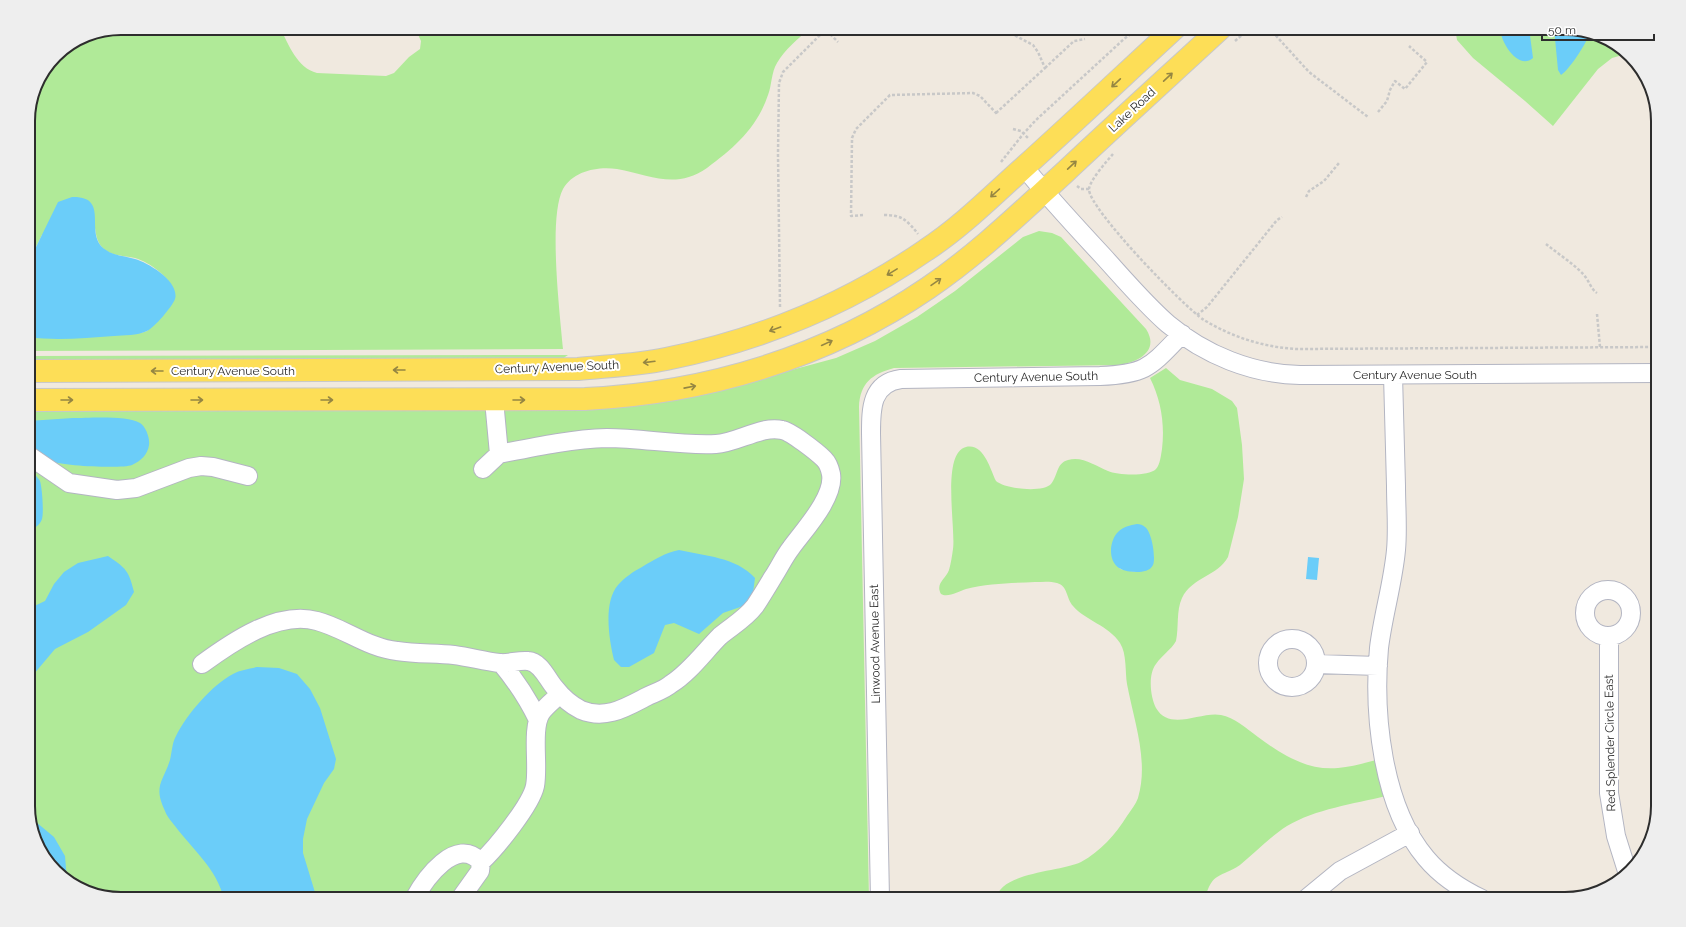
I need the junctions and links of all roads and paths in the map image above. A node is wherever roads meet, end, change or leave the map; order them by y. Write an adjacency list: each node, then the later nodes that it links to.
1 (820, 35): 28 (path)
2 (831, 35): 9 (path)
3 (1015, 35): 11 (path)
4 (1131, 35): 15 (path)
5 (1167, 35): 18 (main road, one-way to 18)
6 (1213, 35): 20 (main road, Lake Road, one-way to 6)
7 (1275, 35): 13 (path)
8 (1085, 39): 11 (path)
9 (838, 42)
10 (1409, 46): 12 (path)
11 (1045, 68): 22 (path)
12 (1378, 112)
13 (1368, 117)
14 (1013, 129): 15 (path)
15 (1024, 133): 17 (path)
16 (1339, 163): 21 (path)
17 (999, 165)
18 (1024, 167): 20 (street, Century Avenue South); 34 (main road, Century Avenue South, one-way to 34)
19 (1089, 189): 30 (path)
20 (1044, 192): 31 (street, Century Avenue South); 39 (main road, one-way to 20)
21 (1306, 197)
22 (863, 215)
23 (884, 215): 25 (path)
24 (1282, 217): 30 (path)
25 (925, 230)
26 (1546, 244): 27 (path)
27 (1597, 293)
28 (785, 307)
29 (1597, 314): 32 (path)
30 (1197, 315): 32 (path)
31 (1182, 334): 36 (street, Century Avenue South); 37 (street, Century Avenue South)
32 (1600, 347): 33 (path)
33 (1651, 347)
34 (35, 371)
35 (1651, 373): 36 (street, Century Avenue South)
36 (1393, 375): 48 (street)
37 (879, 390): 56 (street, Linwood Avenue East)
38 (35, 400): 39 (main road, one-way to 39)
39 (494, 400): 40 (street)
40 (499, 454): 42 (street); 49 (street)
41 (35, 460): 43 (street)
42 (483, 469)
43 (248, 476)
44 (1609, 636): 53 (street, Red Splender Circle East)
45 (501, 663): 46 (street); 49 (street); 50 (street)
46 (202, 664)
47 (1316, 664): 48 (street)
48 (1378, 666): 51 (street)
49 (560, 694): 50 (street)
50 (538, 720): 52 (street)
51 (1410, 834): 57 (street); 58 (street)
52 (481, 862): 54 (street); 55 (street)
53 (1626, 867)
54 (419, 892)
55 (465, 892)
56 (880, 892)
57 (1314, 892)
58 (1469, 892)

